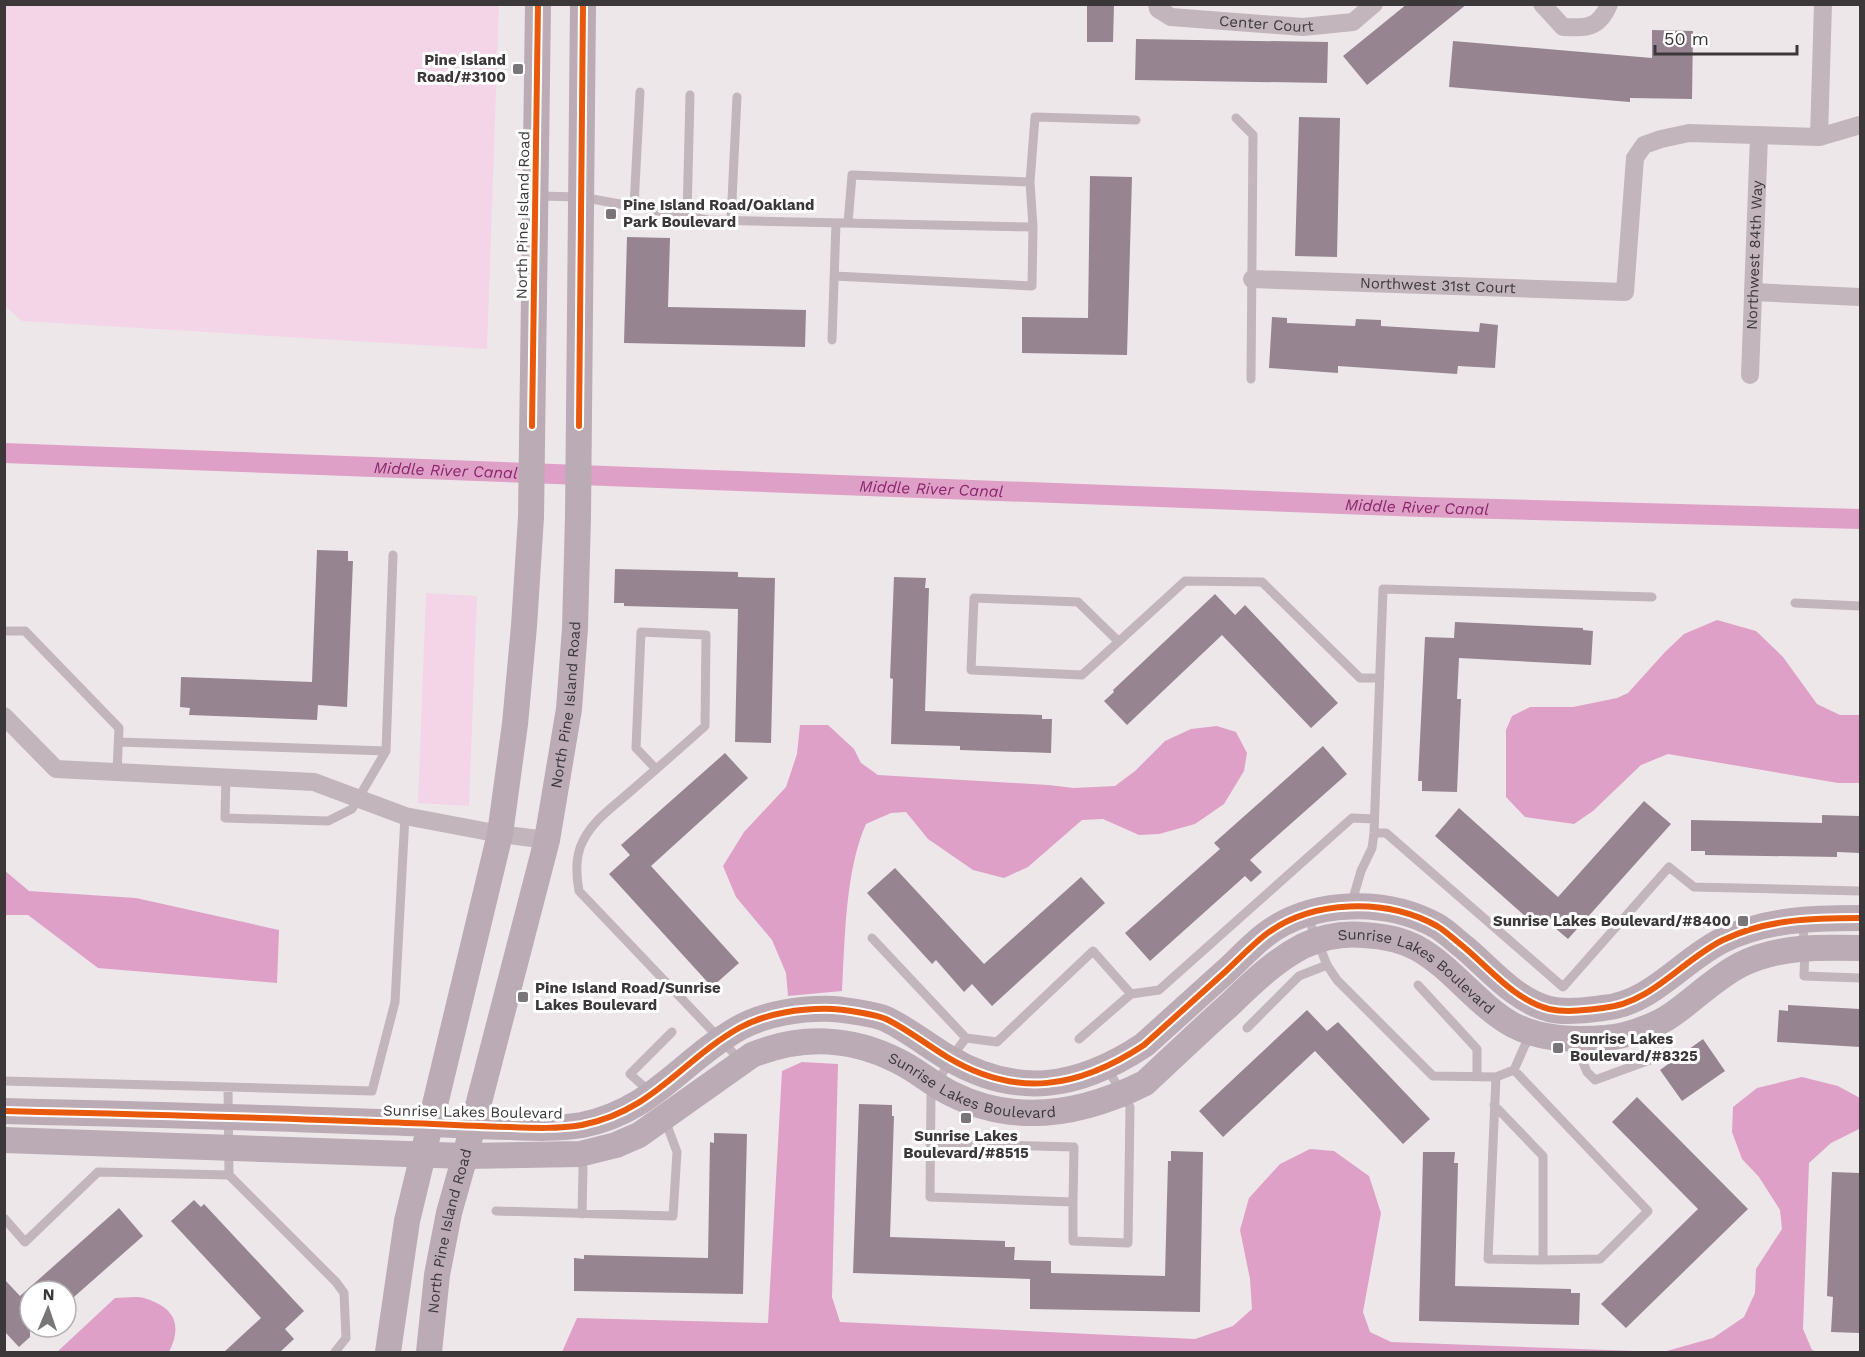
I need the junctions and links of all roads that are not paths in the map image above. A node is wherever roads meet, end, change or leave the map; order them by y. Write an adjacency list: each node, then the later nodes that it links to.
1 (538, 4): 17 (street, North Pine Island Road)
2 (583, 4): 18 (street, North Pine Island Road)
3 (1157, 4): 4 (street, Center Court)
4 (1374, 4)
5 (1542, 4): 6 (street)
6 (1609, 4)
7 (1823, 4): 15 (street)
8 (640, 92): 19 (lane)
9 (690, 95): 20 (lane)
10 (737, 98): 21 (lane)
11 (1236, 118): 26 (lane)
12 (1136, 120): 16 (lane)
13 (1860, 125): 15 (street)
14 (1759, 136): 15 (street); 26 (street, Northwest 31st Court); 27 (street, Northwest 84th Way)
15 (1819, 137)
16 (1030, 182): 23 (lane); 24 (lane)
17 (535, 196): 18 (lane); 49 (street, North Pine Island Road)
18 (581, 197): 19 (lane); 50 (street, North Pine Island Road)
19 (634, 206): 20 (lane)
20 (687, 216): 21 (lane)
21 (731, 220): 22 (lane)
22 (836, 223): 23 (lane); 25 (lane)
23 (848, 223): 24 (lane)
24 (1033, 227): 25 (lane)
25 (834, 276): 29 (lane)
26 (1252, 279): 31 (lane)
27 (1753, 292): 28 (street); 30 (street, Northwest 84th Way)
28 (1860, 297)
29 (832, 340)
30 (1750, 375)
31 (1251, 379)
32 (393, 555): 41 (lane)
33 (1652, 597): 38 (lane)
34 (1795, 603): 35 (lane)
35 (1860, 606)
36 (4, 631): 40 (lane)
37 (1118, 641): 37 (lane); 38 (lane)
38 (1380, 678): 47 (lane)
39 (4, 716): 43 (street)
40 (119, 742): 41 (lane); 43 (lane)
41 (386, 751): 45 (lane)
42 (656, 769): 42 (lane); 70 (lane)
43 (117, 772): 44 (street)
44 (226, 777): 45 (street); 45 (lane)
45 (358, 799): 46 (street)
46 (405, 816): 49 (street); 80 (lane)
47 (1374, 819): 48 (lane); 63 (lane)
48 (1374, 833): 55 (lane); 64 (lane)
49 (500, 834): 50 (street); 87 (street, North Pine Island Road)
50 (547, 840): 88 (street, North Pine Island Road)
51 (1860, 891): 64 (lane)
52 (1307, 915): 55 (street, Sunrise Lakes Boulevard); 57 (lane); 74 (street, Sunrise Lakes Boulevard)
53 (1802, 918): 54 (street, Sunrise Lakes Boulevard); 58 (lane); 64 (street, Sunrise Lakes Boulevard)
54 (1860, 918)
55 (1350, 920): 57 (street, Sunrise Lakes Boulevard); 64 (street, Sunrise Lakes Boulevard)
56 (872, 938): 67 (lane)
57 (1318, 941): 60 (lane); 81 (street, Sunrise Lakes Boulevard)
58 (1805, 947): 59 (street, Sunrise Lakes Boulevard); 61 (lane); 69 (street, Sunrise Lakes Boulevard)
59 (1860, 948)
60 (1327, 965): 65 (lane); 76 (lane)
61 (1860, 978)
62 (1418, 985): 76 (lane)
63 (1131, 994): 67 (lane); 68 (lane)
64 (1549, 1010): 69 (street, Sunrise Lakes Boulevard); 75 (lane)
65 (1247, 1028)
66 (672, 1032): 82 (lane)
67 (966, 1038): 72 (lane)
68 (1079, 1039)
69 (1573, 1039): 71 (lane)
70 (722, 1040): 72 (street, Sunrise Lakes Boulevard); 73 (lane); 82 (street, Sunrise Lakes Boulevard)
71 (1658, 1057)
72 (950, 1059): 74 (street, Sunrise Lakes Boulevard); 79 (lane)
73 (742, 1062): 79 (street, Sunrise Lakes Boulevard); 86 (street, Sunrise Lakes Boulevard)
74 (1107, 1067): 81 (lane)
75 (1514, 1070): 77 (lane); 100 (lane)
76 (1477, 1076): 77 (lane)
77 (1496, 1077): 83 (lane)
78 (4, 1081): 80 (lane)
79 (935, 1085): 81 (street, Sunrise Lakes Boulevard); 90 (lane)
80 (228, 1087): 85 (lane)
81 (1123, 1094): 96 (lane)
82 (653, 1095): 88 (street, Sunrise Lakes Boulevard)
83 (1494, 1105): 100 (lane); 100 (lane)
84 (4, 1111): 85 (street, Sunrise Lakes Boulevard)
85 (228, 1116): 87 (street, Sunrise Lakes Boulevard); 91 (lane)
86 (664, 1118): 93 (street, Sunrise Lakes Boulevard); 98 (lane)
87 (429, 1124): 88 (street, Sunrise Lakes Boulevard); 92 (street, North Pine Island Road)
88 (473, 1126): 94 (street, North Pine Island Road)
89 (4, 1140): 91 (street, Sunrise Lakes Boulevard)
90 (930, 1143): 96 (lane); 96 (lane)
91 (228, 1147): 92 (street, Sunrise Lakes Boulevard); 95 (lane)
92 (422, 1154): 94 (street, Sunrise Lakes Boulevard); 102 (street, North Pine Island Road)
93 (580, 1154): 94 (street, Sunrise Lakes Boulevard); 98 (lane)
94 (465, 1156): 103 (street, North Pine Island Road)
95 (229, 1175): 99 (lane); 101 (lane)
96 (1073, 1202)
97 (495, 1211): 98 (lane)
98 (582, 1214)
99 (4, 1218)
100 (1543, 1260)
101 (335, 1353)
102 (388, 1353)
103 (429, 1353)

